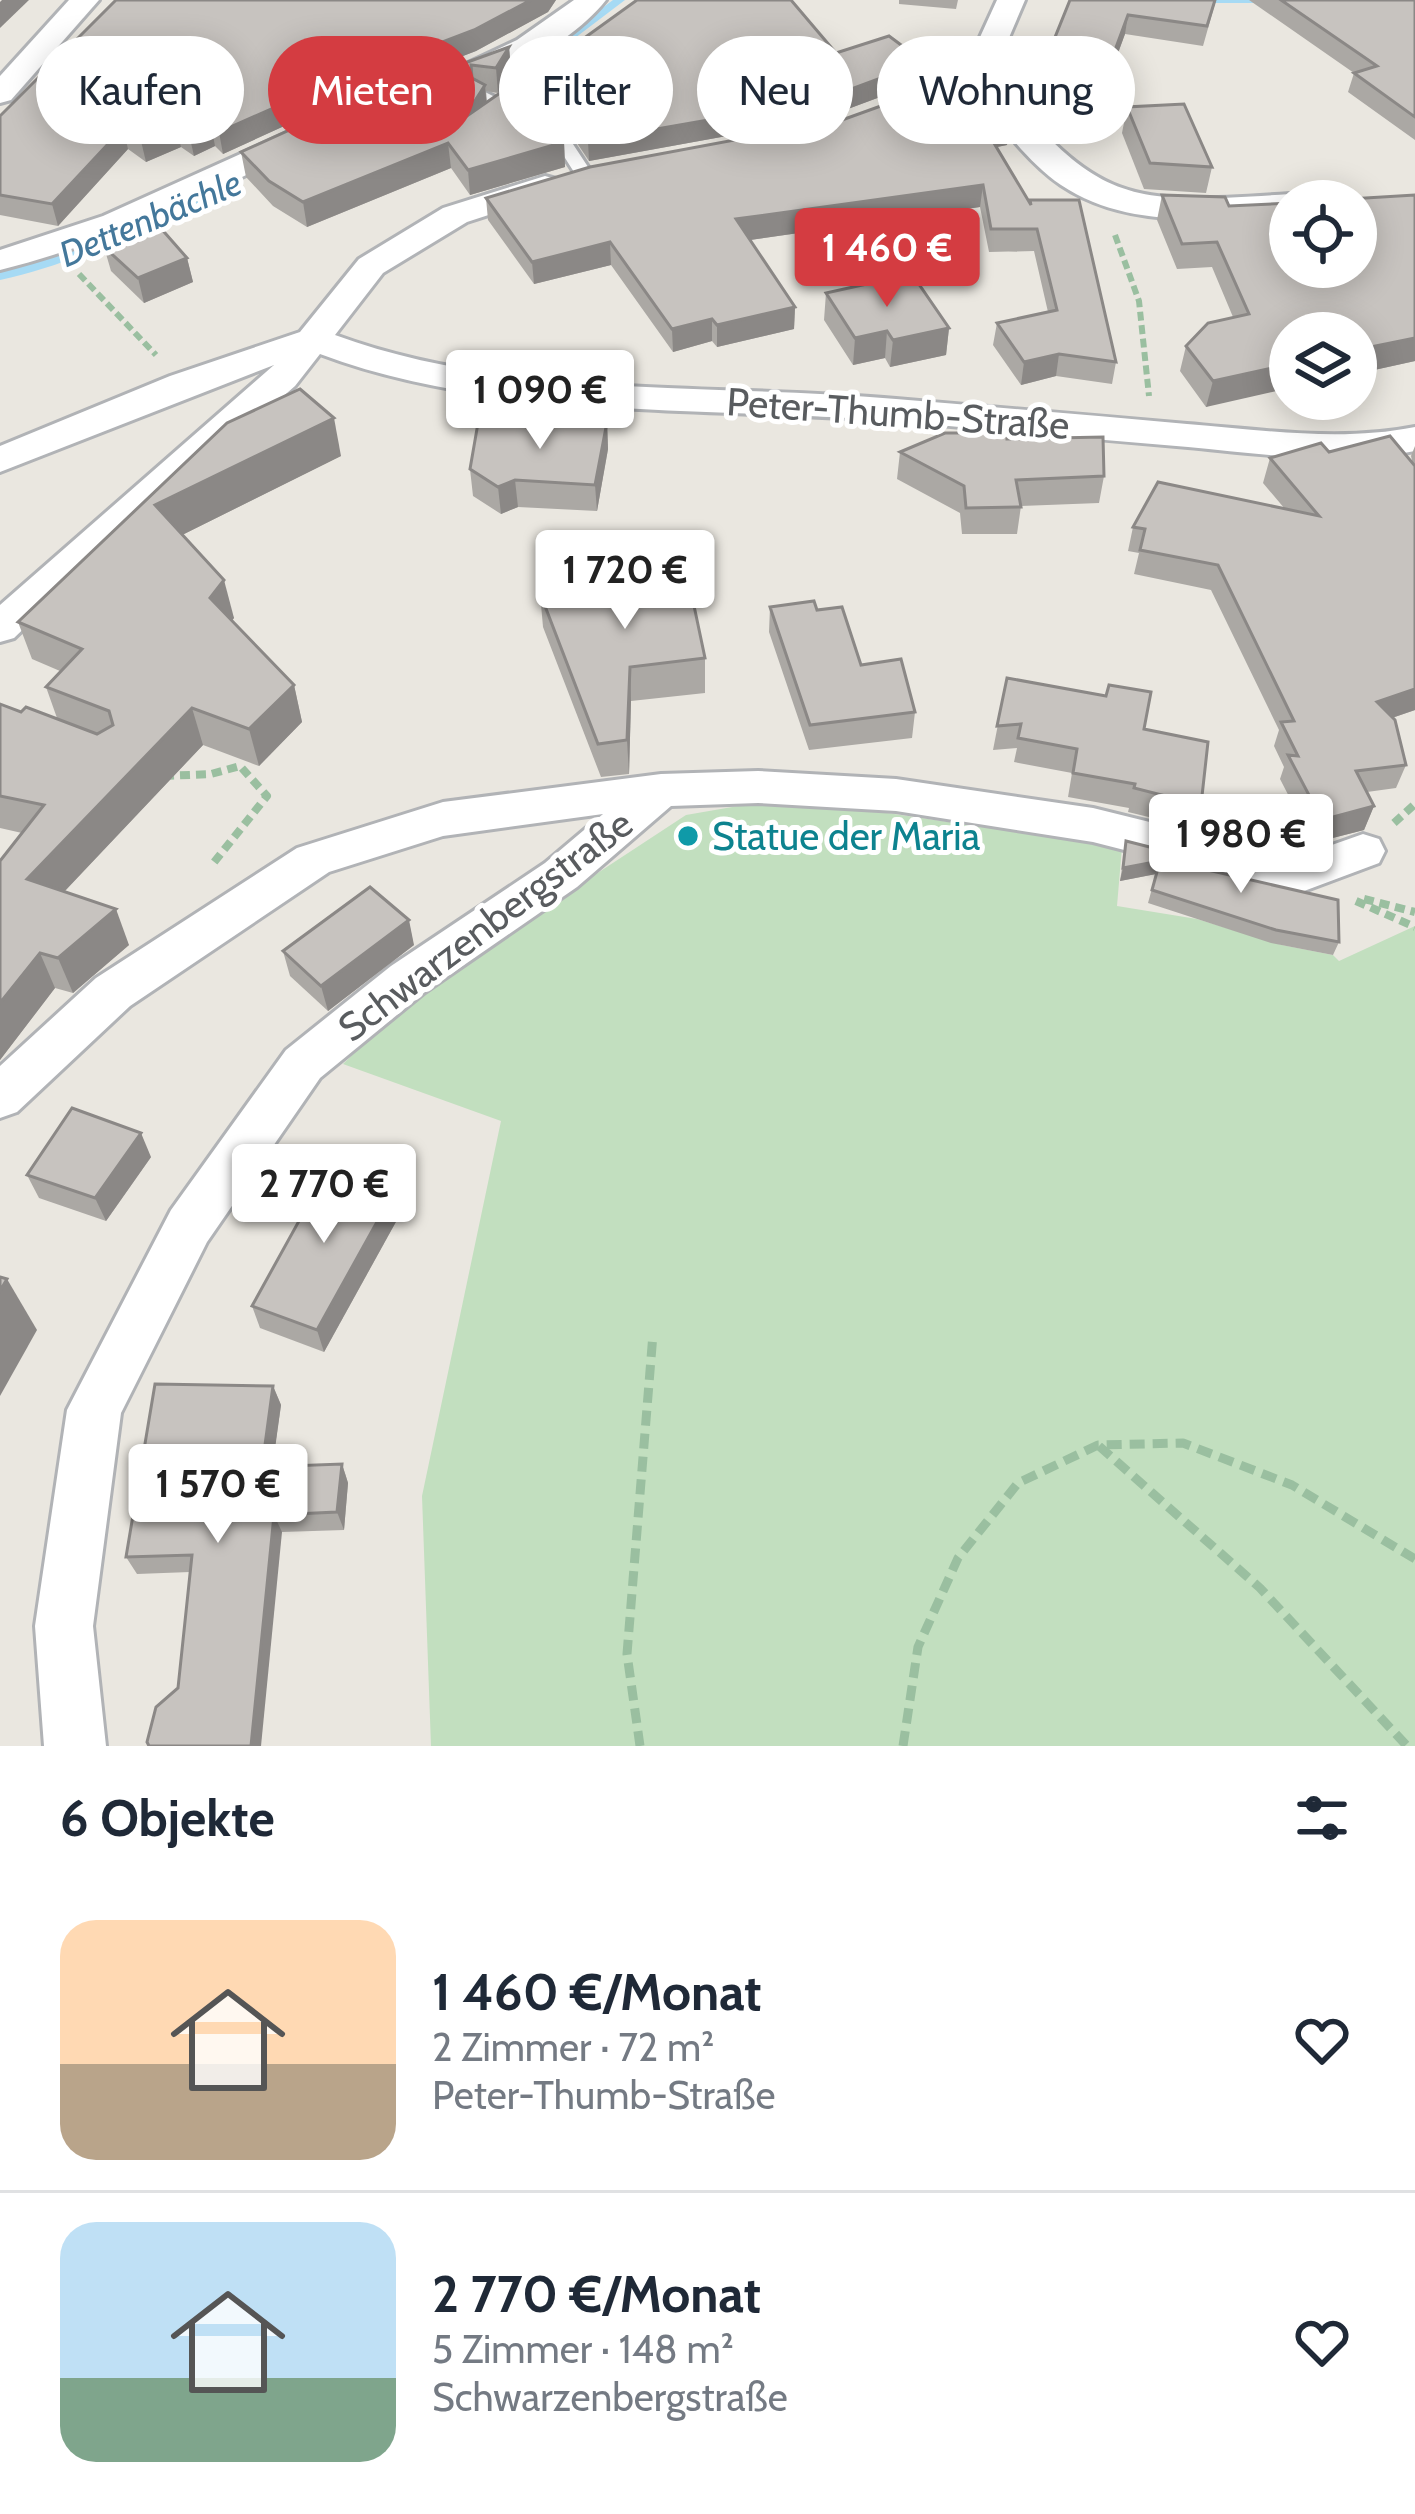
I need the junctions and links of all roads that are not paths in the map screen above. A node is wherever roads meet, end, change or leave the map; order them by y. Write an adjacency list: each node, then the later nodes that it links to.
1 (85, 0): 6 (street)
2 (592, 0): 5 (street)
3 (1011, 0): 4 (street)
4 (995, 36)
5 (475, 73)
6 (0, 94)
7 (483, 96): 13 (lane)
8 (877, 114): 9 (street)
9 (867, 118)
10 (284, 144): 15 (street)
11 (1041, 144): 14 (street)
12 (623, 170): 13 (street)
13 (584, 176): 16 (street)
14 (1269, 200)
15 (0, 260)
16 (314, 340): 17 (street, Peter-Thumb-Straße); 18 (street); 19 (street)
17 (1401, 449)
18 (0, 460)
19 (0, 628)
20 (661, 790): 21 (street); 22 (street, Schwarzenbergstraße); 23 (street, Schwarzenbergstraße)
21 (1363, 851)
22 (0, 1097)
23 (75, 1746)

